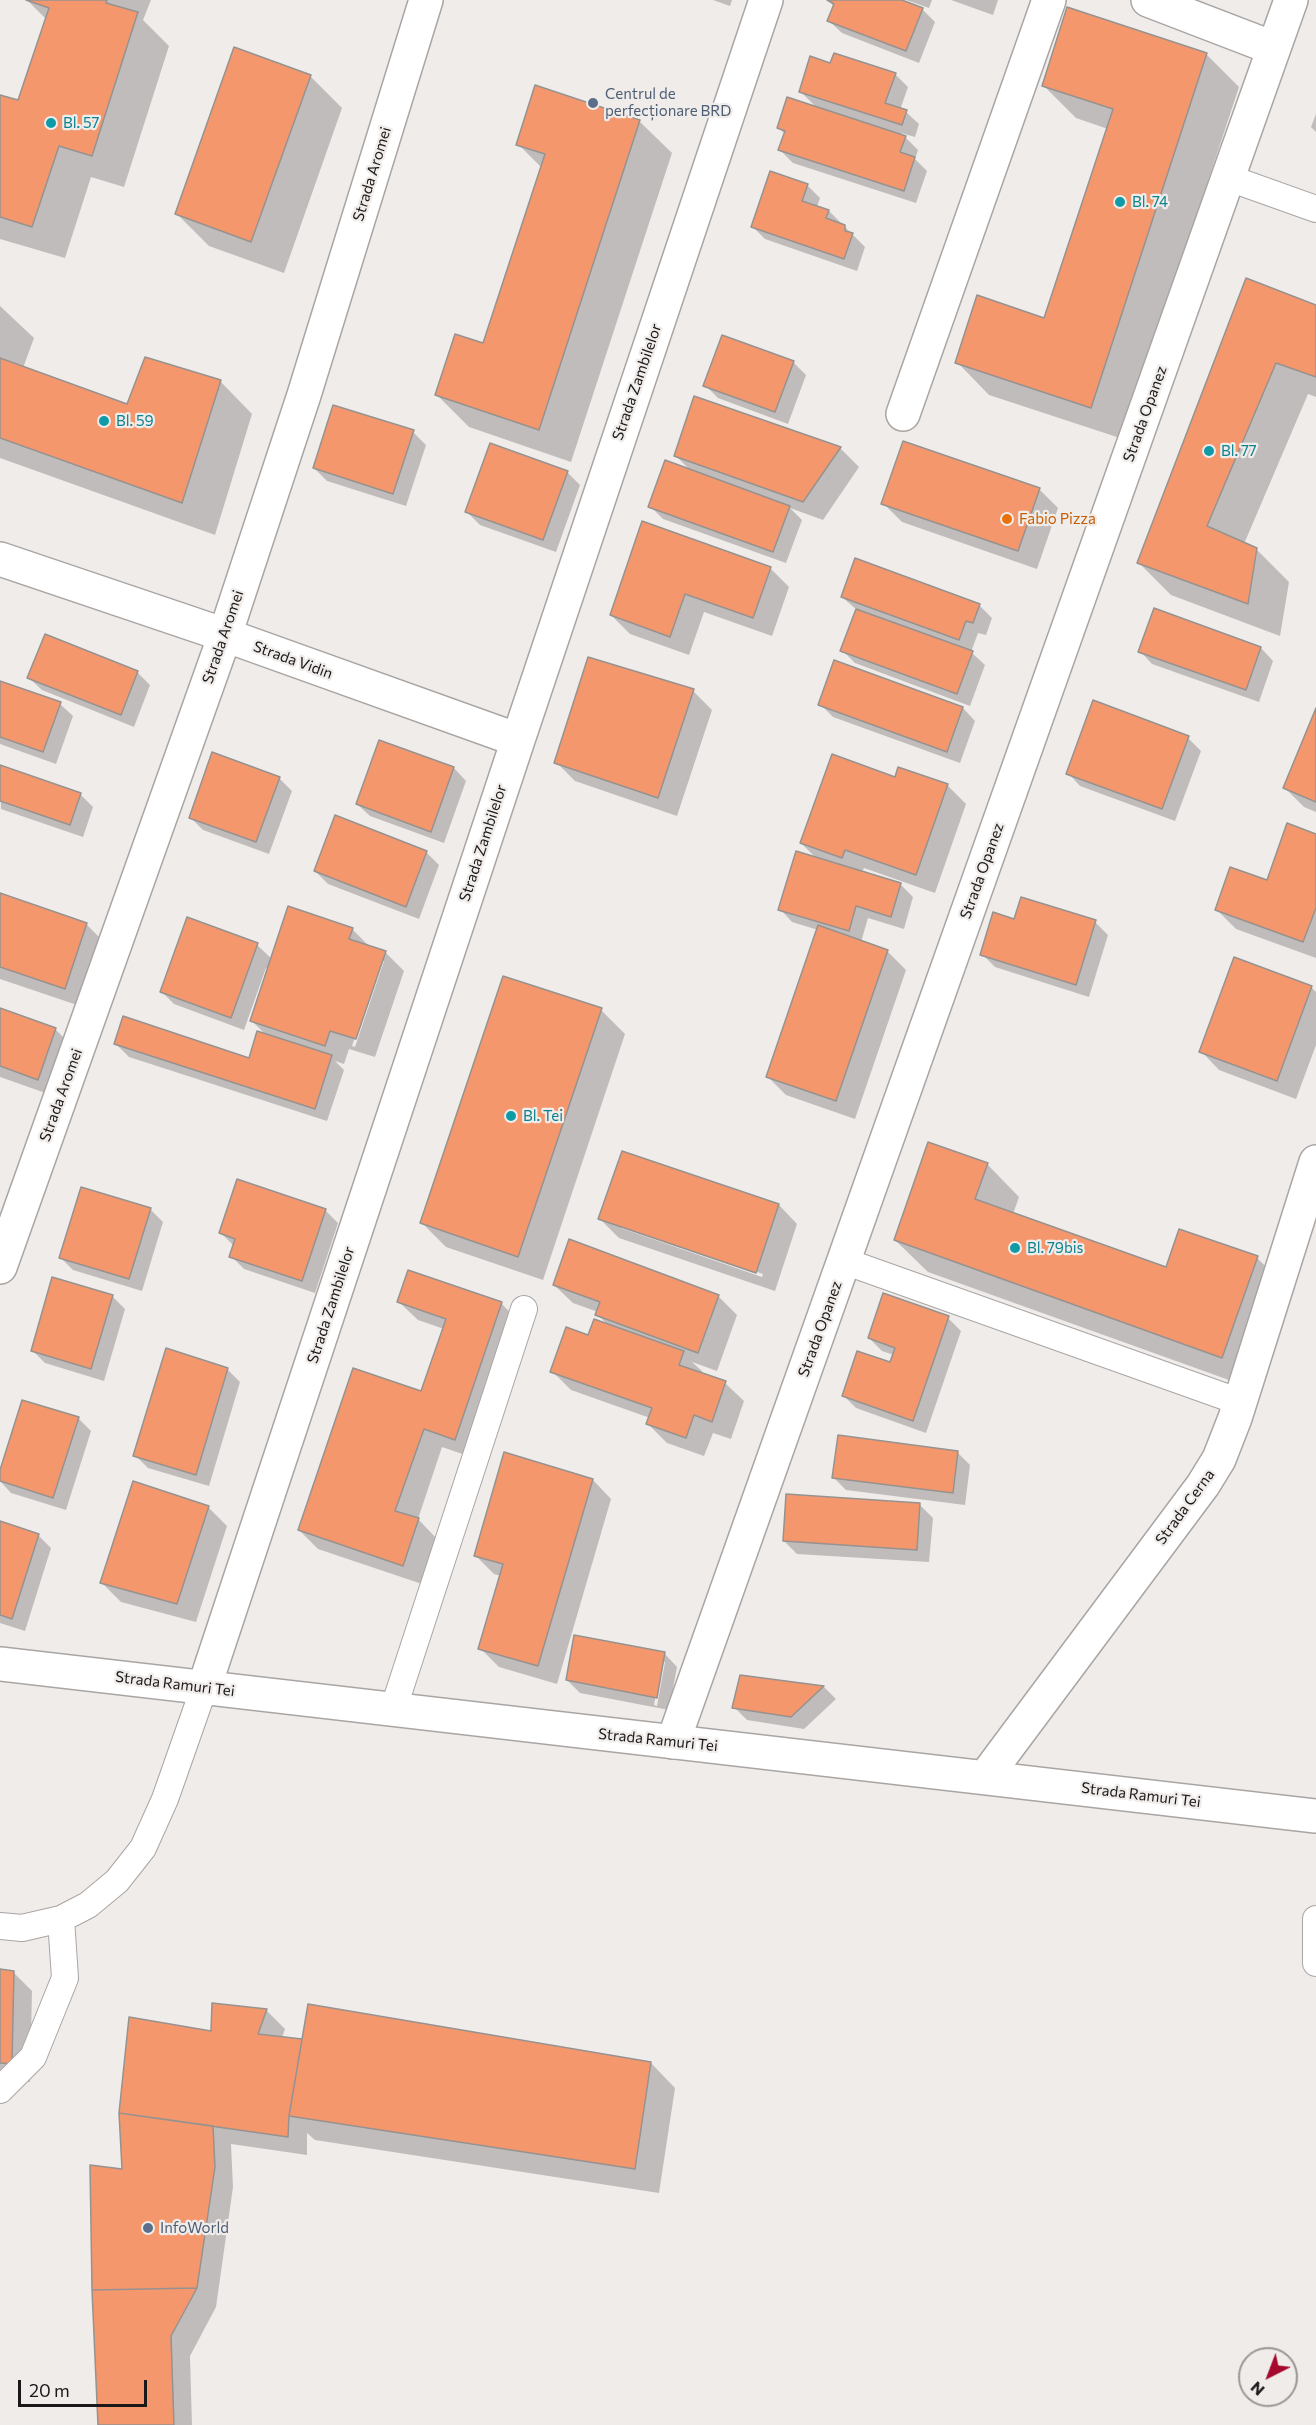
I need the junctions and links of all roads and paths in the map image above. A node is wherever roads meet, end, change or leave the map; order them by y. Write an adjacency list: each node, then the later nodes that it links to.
1 (426, 0): 11 (street, Strada Aromei)
2 (766, 0): 12 (street, Strada Zambilelor)
3 (1049, 0): 9 (street)
4 (1148, 0): 6 (street)
5 (1291, 0): 6 (street, Strada Opanez)
6 (1273, 48): 7 (street, Strada Opanez)
7 (1229, 178): 8 (lane); 14 (street, Strada Opanez)
8 (1316, 209)
9 (903, 414)
10 (0, 559): 11 (street, Strada Vidin)
11 (225, 635): 12 (street, Strada Vidin); 15 (street, Strada Aromei)
12 (518, 740): 19 (street, Strada Zambilelor)
13 (1316, 1162): 17 (street, Strada Cerna)
14 (844, 1261): 17 (lane); 21 (street, Strada Opanez)
15 (0, 1267)
16 (524, 1310): 20 (lane)
17 (1240, 1402): 22 (street, Strada Cerna)
18 (0, 1664): 19 (street, Strada Ramuri Tei)
19 (204, 1688): 20 (street, Strada Ramuri Tei); 24 (lane)
20 (393, 1710): 21 (street, Strada Ramuri Tei)
21 (673, 1743): 22 (street, Strada Ramuri Tei)
22 (986, 1776): 23 (street, Strada Ramuri Tei)
23 (1316, 1816)
24 (61, 1919): 26 (lane); 28 (lane)
25 (1316, 1919): 27 (lane)
26 (0, 1926)
27 (1316, 1963)
28 (0, 2090)

